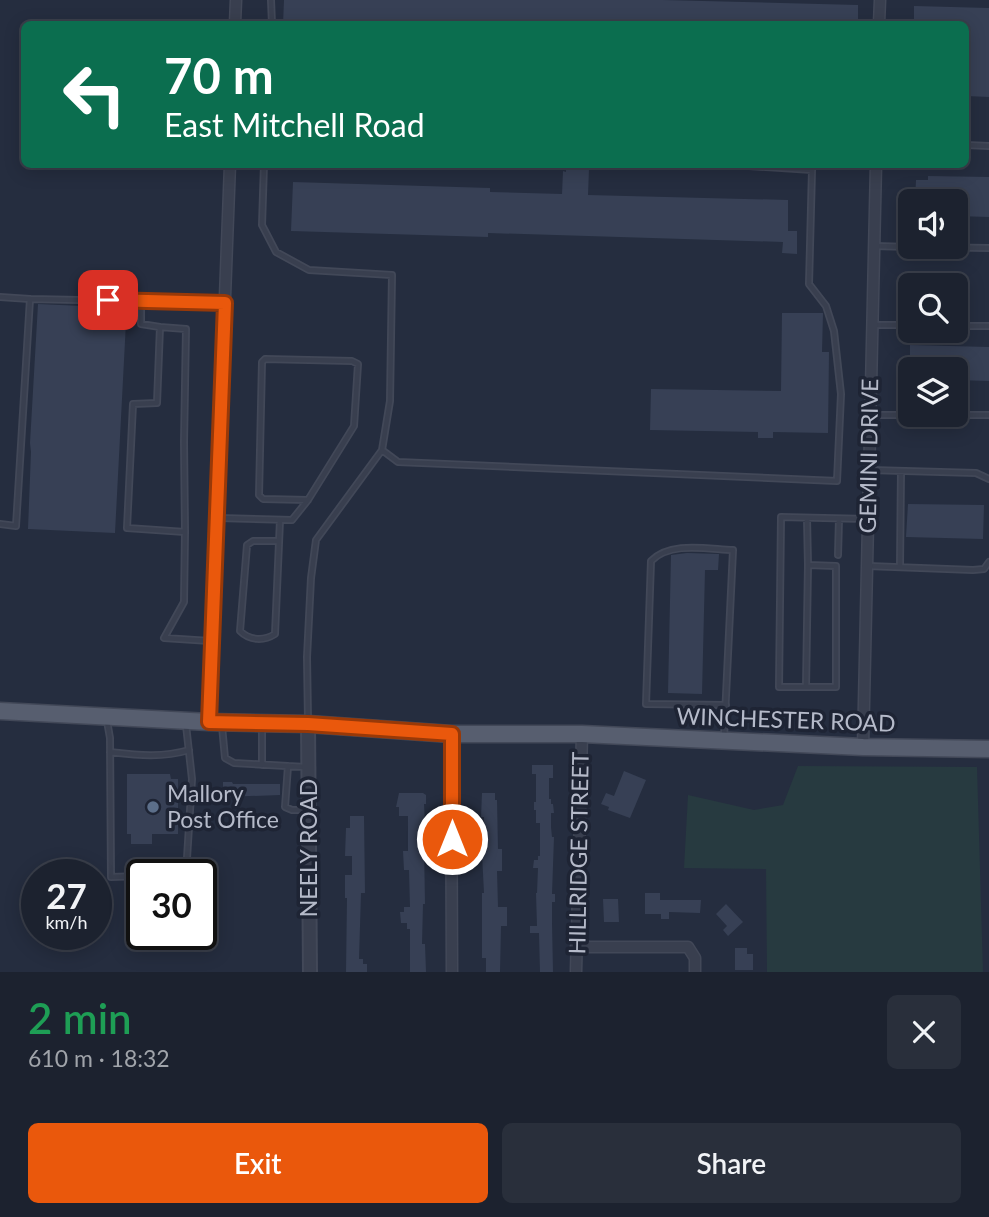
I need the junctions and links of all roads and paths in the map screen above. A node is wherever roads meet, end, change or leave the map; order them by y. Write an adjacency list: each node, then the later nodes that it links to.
1 (236, 0): 4 (street)
2 (271, 0): 5 (lane)
3 (880, 0): 6 (street)
4 (235, 21)
5 (272, 21)
6 (879, 21)
7 (969, 145): 8 (lane)
8 (989, 146)
9 (230, 168): 20 (street)
10 (264, 168): 28 (lane)
11 (780, 168): 28 (lane)
12 (876, 168): 13 (street, GEMINI DRIVE)
13 (874, 246): 14 (lane); 21 (street, GEMINI DRIVE)
14 (898, 247)
15 (968, 248): 16 (lane)
16 (989, 248)
17 (0, 297): 18 (lane)
18 (30, 299): 19 (lane); 38 (lane)
19 (141, 301): 20 (lane); 25 (lane)
20 (225, 303): 33 (street)
21 (872, 325): 22 (lane); 26 (street, GEMINI DRIVE)
22 (898, 325)
23 (968, 326): 24 (lane)
24 (989, 326)
25 (160, 327): 39 (lane); 39 (lane)
26 (870, 415): 27 (lane); 29 (street, GEMINI DRIVE)
27 (989, 415)
28 (382, 450): 54 (lane)
29 (869, 470): 30 (lane); 36 (street, GEMINI DRIVE)
30 (901, 471): 31 (lane); 45 (lane)
31 (989, 479)
32 (308, 500): 32 (lane); 37 (lane)
33 (217, 518): 37 (lane); 46 (street)
34 (807, 518): 35 (lane); 43 (lane); 47 (lane)
35 (839, 519): 36 (lane); 41 (lane)
36 (868, 519): 44 (street, GEMINI DRIVE)
37 (280, 520): 40 (lane)
38 (0, 524)
39 (185, 532): 46 (lane)
40 (279, 541): 40 (lane)
41 (838, 555)
42 (989, 562): 45 (lane)
43 (808, 565): 47 (lane); 47 (lane)
44 (867, 566): 45 (lane); 58 (street, GEMINI DRIVE)
45 (900, 566)
46 (212, 641): 52 (street)
47 (806, 687)
48 (726, 705): 48 (lane); 57 (lane)
49 (0, 711): 50 (main road, WINCHESTER ROAD)
50 (106, 717): 51 (main road, WINCHESTER ROAD); 61 (lane)
51 (186, 721): 52 (main road, WINCHESTER ROAD); 60 (lane)
52 (216, 722): 53 (main road, WINCHESTER ROAD); 62 (lane)
53 (262, 723): 54 (main road, WINCHESTER ROAD); 62 (lane)
54 (308, 724): 55 (main road, WINCHESTER ROAD); 64 (street, NEELY ROAD)
55 (452, 734): 56 (main road, WINCHESTER ROAD); 70 (street)
56 (582, 734): 57 (main road, WINCHESTER ROAD); 68 (street, HILLRIDGE STREET)
57 (724, 741): 58 (main road, WINCHESTER ROAD)
58 (863, 747): 59 (main road, WINCHESTER ROAD)
59 (989, 749)
60 (189, 750): 61 (lane); 66 (lane)
61 (110, 752): 67 (lane)
62 (262, 765): 63 (lane)
63 (289, 766): 64 (lane); 65 (lane)
64 (308, 768): 65 (street, NEELY ROAD)
65 (309, 810): 69 (street, NEELY ROAD)
66 (187, 859)
67 (126, 877)
68 (576, 947): 71 (street, HILLRIDGE STREET); 72 (street)
69 (310, 972)
70 (452, 972)
71 (576, 972)
72 (695, 972)

